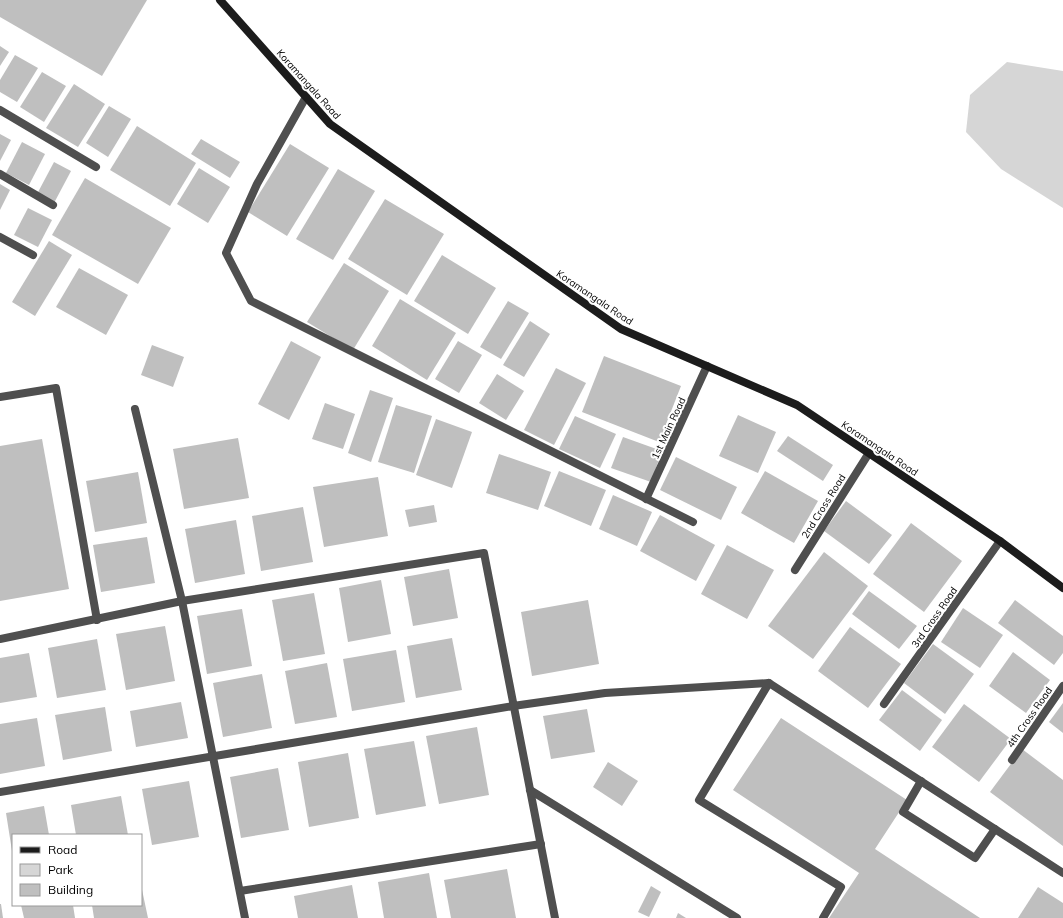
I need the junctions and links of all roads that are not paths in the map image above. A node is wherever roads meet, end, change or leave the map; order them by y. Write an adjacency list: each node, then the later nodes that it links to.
1 (220, 0): 2 (street, Koramangala Road)
2 (306, 97): 9 (street, Koramangala Road); 13 (street)
3 (0, 110): 4 (street)
4 (96, 167)
5 (0, 174): 6 (street)
6 (53, 205)
7 (0, 237): 8 (street)
8 (33, 256)
9 (707, 366): 12 (street, Koramangala Road); 13 (street, 1st Main Road)
10 (0, 397): 19 (street)
11 (135, 409): 18 (street)
12 (868, 453): 15 (street, Koramangala Road); 16 (street, 2nd Cross Road)
13 (646, 499): 14 (street)
14 (693, 522)
15 (1000, 541): 17 (street, Koramangala Road); 23 (street, 3rd Cross Road)
16 (795, 570)
17 (1063, 588)
18 (182, 601): 19 (street); 24 (street); 25 (street)
19 (97, 620): 20 (street)
20 (0, 639)
21 (769, 683): 24 (street); 27 (street); 37 (street)
22 (1063, 686): 26 (street, 4th Cross Road)
23 (884, 704)
24 (514, 706): 25 (street); 28 (street)
25 (213, 757): 29 (street); 33 (street)
26 (1012, 760)
27 (921, 781): 30 (street); 30 (street)
28 (530, 790): 31 (street); 36 (street)
29 (0, 792)
30 (995, 829): 32 (street)
31 (541, 844): 33 (street); 35 (street)
32 (1063, 873)
33 (240, 890): 34 (street)
34 (245, 918)
35 (555, 918)
36 (737, 918)
37 (823, 918)

